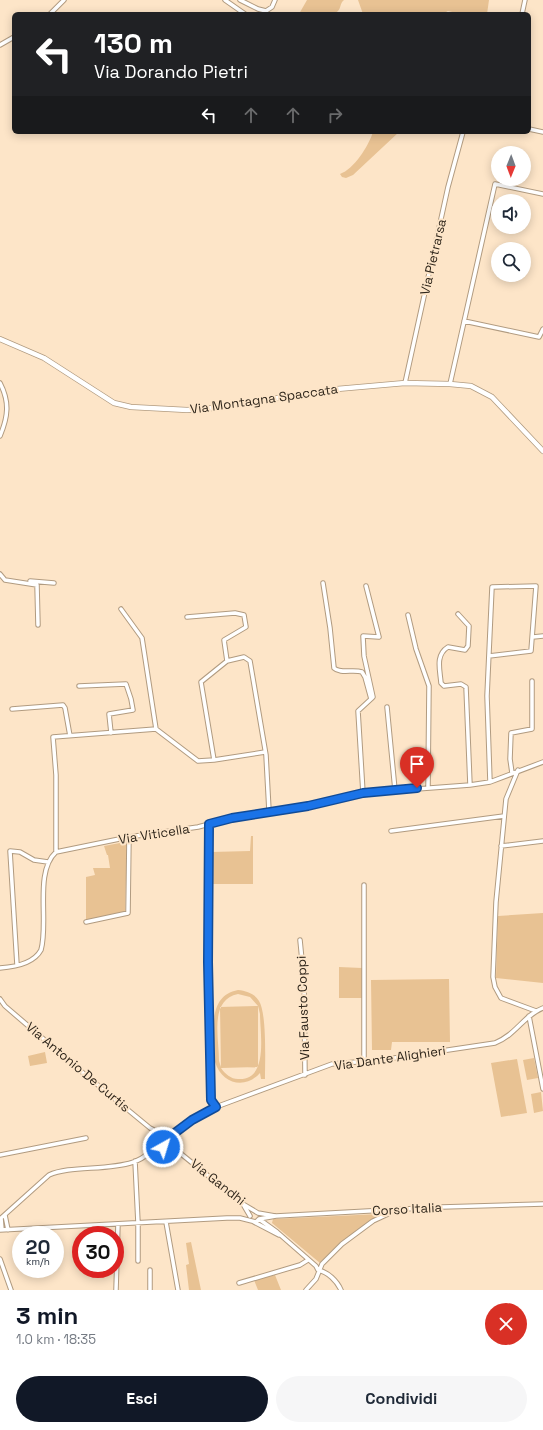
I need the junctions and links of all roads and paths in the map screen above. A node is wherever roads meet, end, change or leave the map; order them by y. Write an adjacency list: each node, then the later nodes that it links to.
1 (64, 0): 6 (street)
2 (225, 0): 7 (street)
3 (240, 0): 4 (street)
4 (275, 0)
5 (525, 0): 8 (street)
6 (52, 12)
7 (242, 12)
8 (522, 12)
9 (12, 38): 10 (street)
10 (0, 45)
11 (531, 129): 12 (street)
12 (543, 132)
13 (461, 134): 21 (street, Via Pietrarsa)
14 (543, 194): 15 (street)
15 (464, 321): 17 (street); 22 (street)
16 (543, 329): 17 (street)
17 (539, 337): 19 (street)
18 (0, 338): 21 (main road, Via Montagna Spaccata)
19 (543, 341)
20 (0, 383): 23 (street)
21 (405, 383): 22 (main road, Via Montagna Spaccata)
22 (450, 384): 24 (main road, Via Montagna Spaccata)
23 (0, 436)
24 (543, 451)
25 (1, 575): 27 (street); 33 (street)
26 (323, 583): 40 (street)
27 (54, 584)
28 (366, 586): 40 (street)
29 (121, 609): 43 (street)
30 (458, 614): 52 (street)
31 (408, 616): 53 (street)
32 (187, 617): 37 (street)
33 (38, 625)
34 (543, 636): 35 (street)
35 (532, 637): 36 (street); 36 (street)
36 (489, 656): 51 (street)
37 (227, 660): 46 (street); 47 (street)
38 (532, 681): 50 (street)
39 (79, 686): 44 (street)
40 (371, 698): 55 (street)
41 (387, 707): 54 (street)
42 (12, 709): 45 (street)
43 (156, 729): 44 (street); 47 (street)
44 (111, 733): 45 (street)
45 (70, 736): 63 (street)
46 (265, 752): 47 (street); 56 (street)
47 (214, 760)
48 (543, 762): 49 (street, Via Viticella)
49 (518, 770): 50 (street, Via Viticella); 57 (street)
50 (512, 773): 51 (street, Via Viticella)
51 (490, 782): 52 (street, Via Viticella)
52 (470, 785): 53 (street, Via Viticella)
53 (428, 787): 54 (street, Via Viticella)
54 (395, 790): 55 (street, Via Viticella)
55 (363, 793): 56 (street, Via Viticella)
56 (269, 811): 58 (street, Via Viticella)
57 (504, 816): 59 (street); 62 (street)
58 (209, 824): 60 (street, Via Viticella); 79 (street)
59 (391, 831)
60 (129, 837): 63 (street, Via Viticella); 66 (street)
61 (543, 841): 62 (street)
62 (501, 846): 74 (street)
63 (56, 852): 64 (street)
64 (48, 862): 68 (street); 68 (street)
65 (364, 885): 76 (street)
66 (86, 922)
67 (300, 940): 77 (street, Via Fausto Coppi)
68 (17, 964): 69 (street)
69 (1, 968)
70 (0, 999): 72 (street, Via Antonio De Curtis)
71 (0, 1004): 72 (street, Via Antonio De Curtis)
72 (5, 1006): 80 (street, Via Antonio De Curtis)
73 (543, 1008): 74 (street, Via Dante Alighieri)
74 (536, 1011): 75 (street, Via Dante Alighieri)
75 (528, 1016): 76 (street, Via Dante Alighieri); 78 (street)
76 (364, 1061): 77 (street, Via Dante Alighieri)
77 (305, 1075): 79 (street, Via Dante Alighieri)
78 (543, 1089)
79 (216, 1107): 83 (street, Via Dante Alighieri)
80 (150, 1128): 81 (street, Via Antonio De Curtis); 84 (street, Via Antonio De Curtis)
81 (162, 1134): 83 (street); 84 (street)
82 (86, 1138): 88 (street)
83 (168, 1138): 85 (street); 87 (street, Via Gandhi)
84 (156, 1141): 85 (street); 86 (street)
85 (163, 1147): 86 (street); 87 (street, Via Gandhi)
86 (151, 1150): 89 (street)
87 (180, 1152): 90 (street, Via Gandhi)
88 (0, 1155)
89 (135, 1161): 94 (street); 102 (street)
90 (243, 1204): 93 (street, Via Gandhi); 95 (street)
91 (543, 1204): 92 (street, Corso Italia)
92 (388, 1210): 96 (street, Corso Italia); 112 (street)
93 (257, 1212): 95 (street); 96 (street); 99 (street)
94 (5, 1215): 98 (street); 106 (street)
95 (250, 1216): 101 (street)
96 (276, 1216): 97 (street, Corso Italia)
97 (271, 1217): 99 (street, Corso Italia); 104 (street)
98 (0, 1218): 105 (street)
99 (259, 1219): 101 (street); 104 (street)
100 (166, 1222): 101 (street); 102 (street); 117 (street)
101 (253, 1222): 107 (street)
102 (138, 1223): 103 (street); 110 (street)
103 (118, 1224): 106 (street); 115 (street)
104 (270, 1227): 107 (street)
105 (1, 1230): 106 (street)
106 (8, 1230)
107 (280, 1235): 109 (street)
108 (0, 1259): 114 (street)
109 (308, 1260): 112 (street); 113 (street)
110 (138, 1261)
111 (150, 1270): 116 (street)
112 (318, 1270): 118 (street); 119 (street)
113 (239, 1283)
114 (11, 1290)
115 (116, 1290)
116 (150, 1290)
117 (178, 1290)
118 (306, 1290)
119 (341, 1290)

